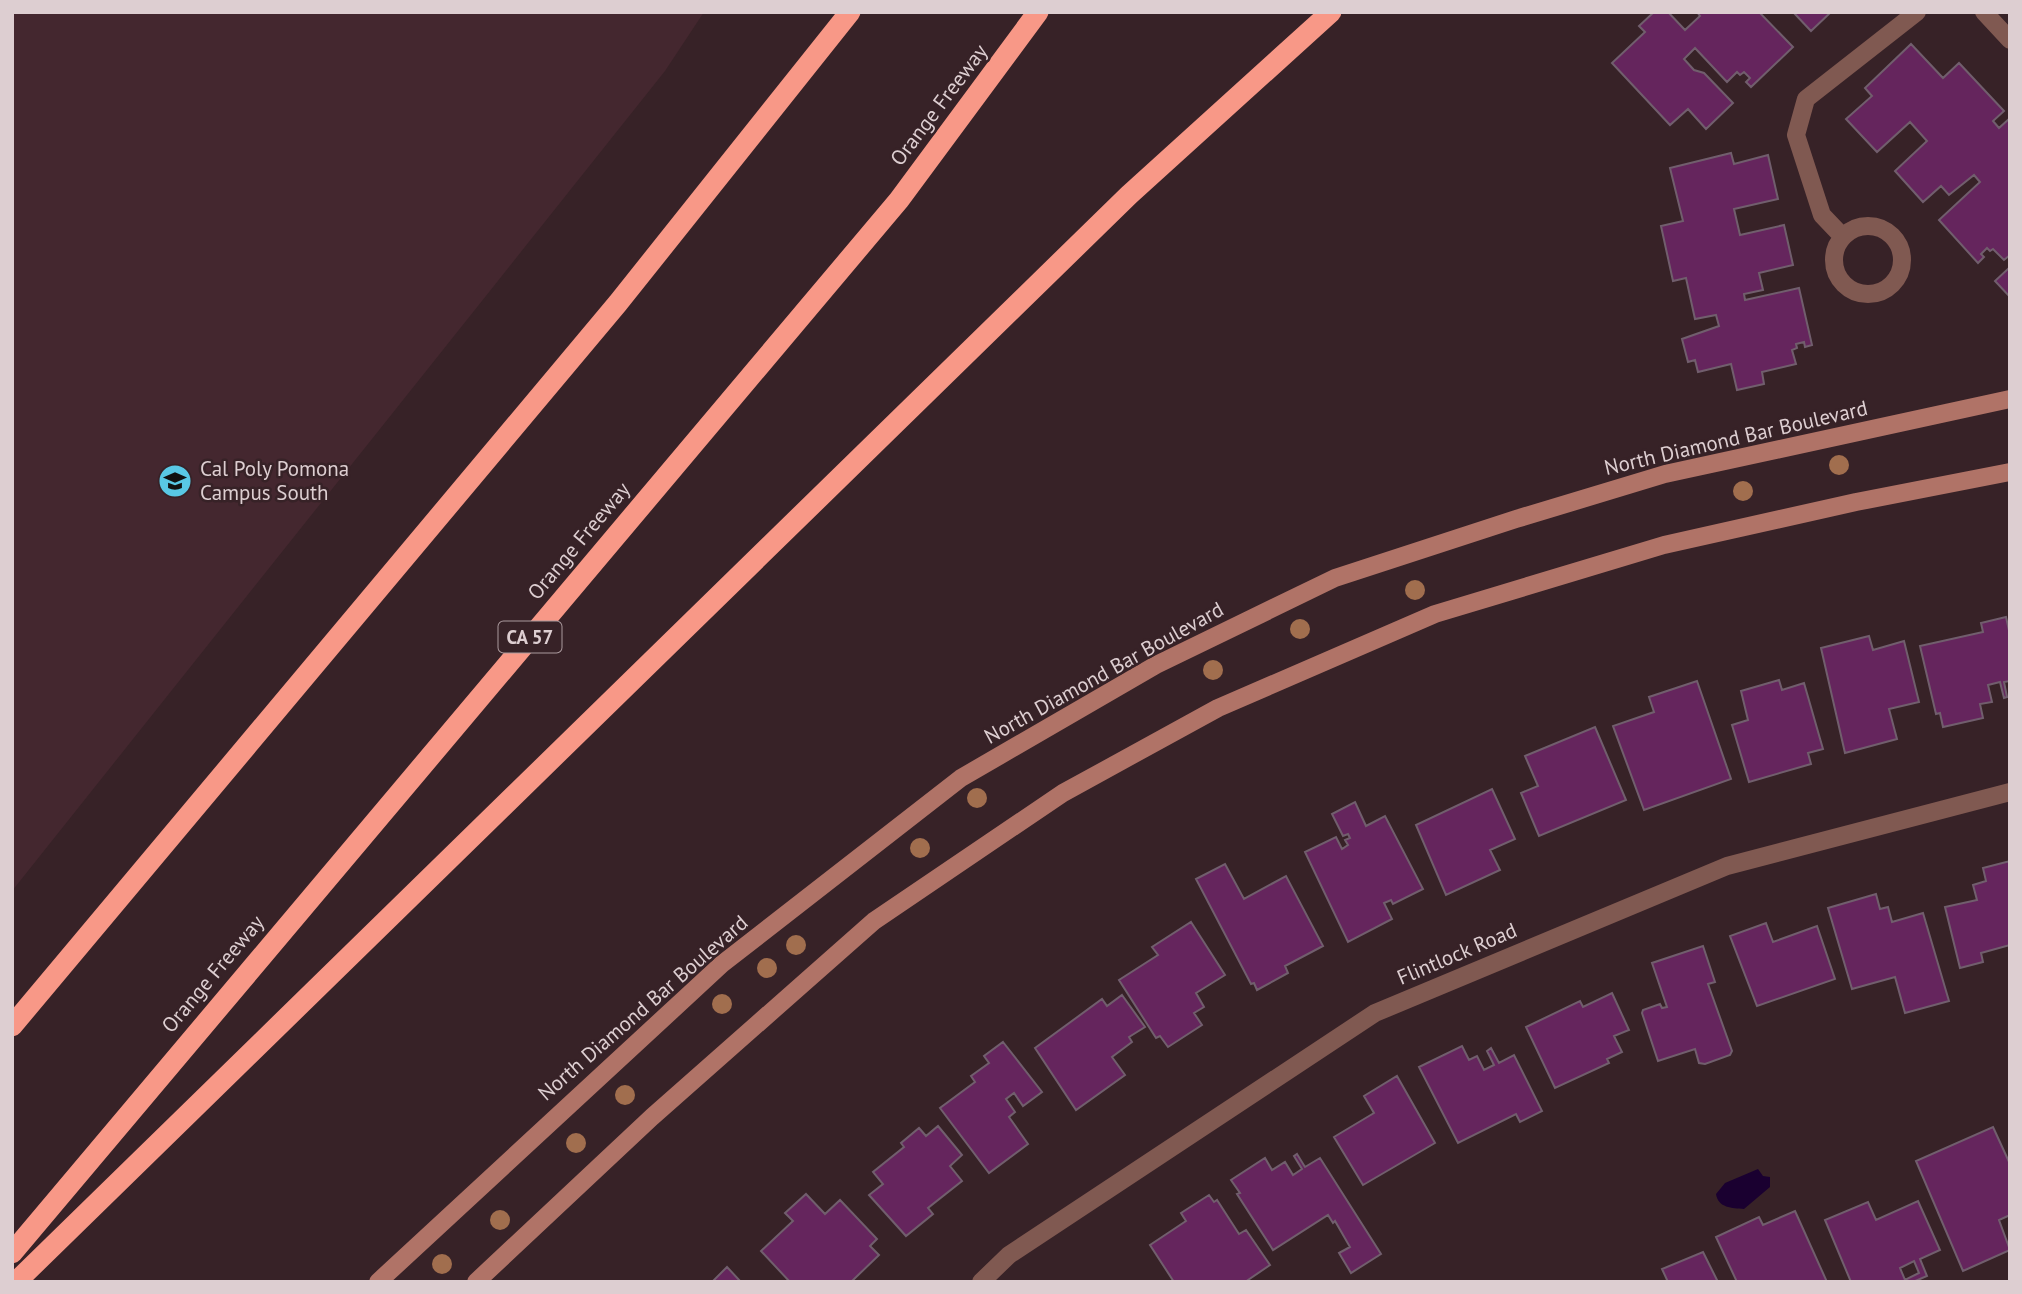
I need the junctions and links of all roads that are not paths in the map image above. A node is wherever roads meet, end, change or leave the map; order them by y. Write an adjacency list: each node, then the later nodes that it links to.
1 (1038, 12): 12 (highway, Orange Freeway / CA 57)
2 (1331, 12): 13 (highway)
3 (1917, 12): 7 (street)
4 (1984, 12): 6 (street)
5 (848, 14): 11 (highway)
6 (2010, 40)
7 (1842, 236)
8 (2010, 399): 14 (main road, North Diamond Bar Boulevard)
9 (2010, 472): 15 (main road)
10 (2010, 792): 16 (street, Flintlock Road)
11 (12, 1026)
12 (12, 1253)
13 (16, 1282)
14 (378, 1282)
15 (476, 1282)
16 (981, 1282)

